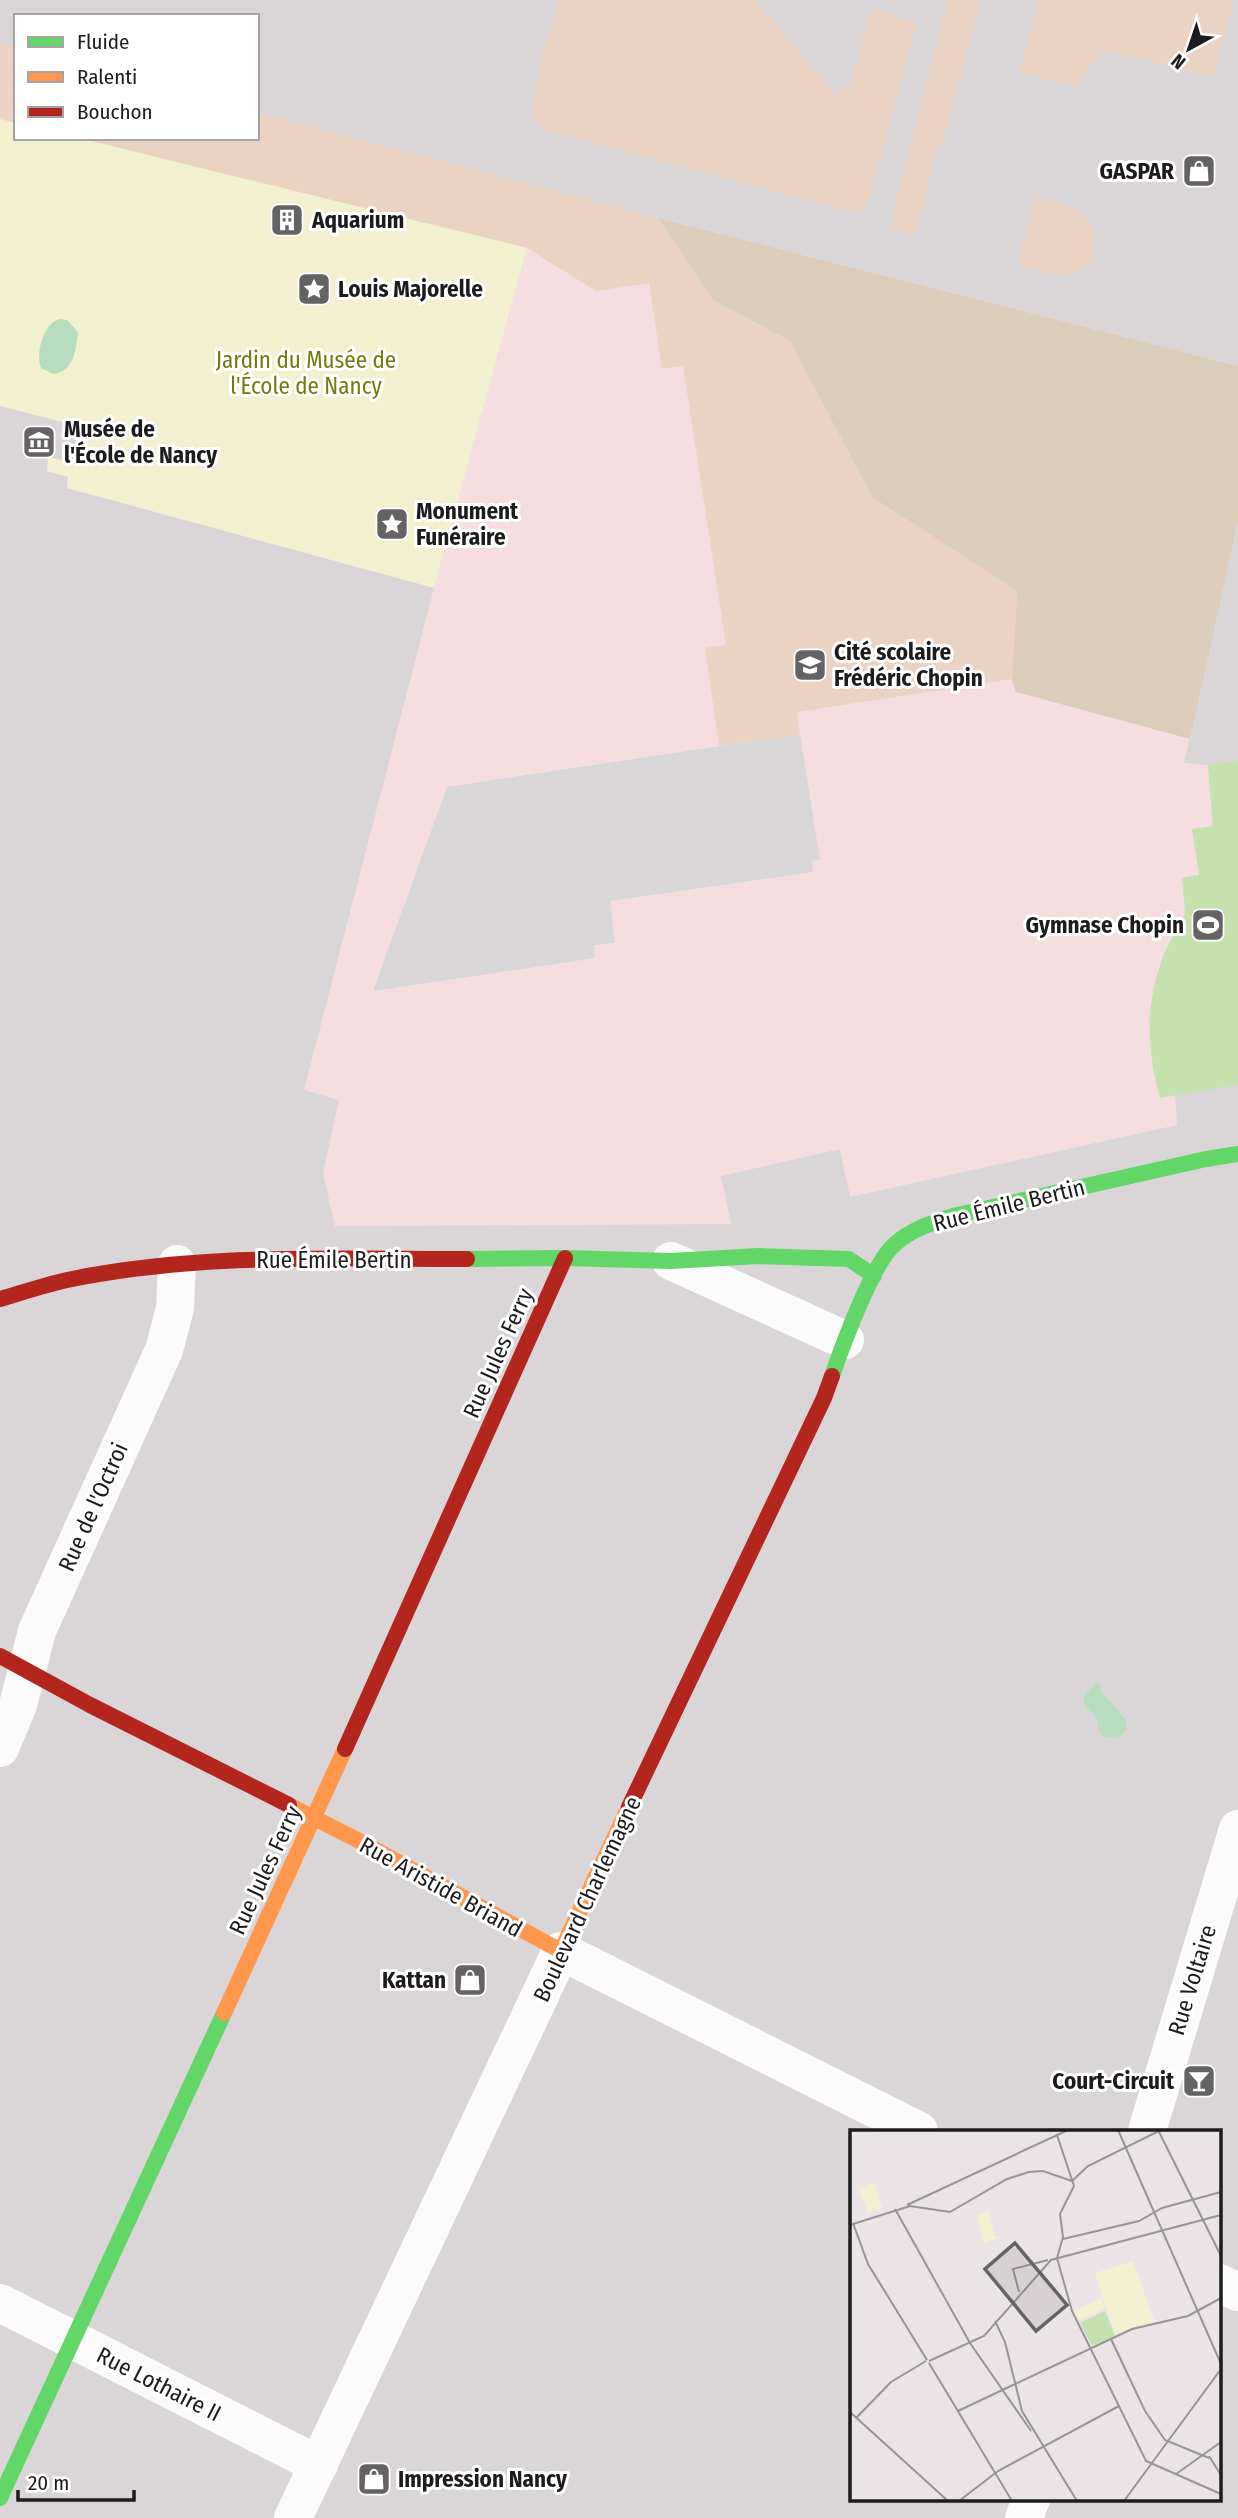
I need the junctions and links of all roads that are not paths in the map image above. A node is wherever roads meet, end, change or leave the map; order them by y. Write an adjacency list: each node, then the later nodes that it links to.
1 (1238, 1154): 5 (main road, Rue Émile Bertin)
2 (565, 1258): 3 (main road, Rue Émile Bertin); 4 (main road, Rue Émile Bertin); 10 (main road, Rue Jules Ferry)
3 (671, 1261): 5 (main road, Rue Émile Bertin); 7 (street, Rue Émile Bertin)
4 (177, 1264): 6 (main road, Rue Émile Bertin); 8 (street, Rue de l'Octroi)
5 (874, 1276): 7 (main road, Boulevard Charlemagne)
6 (0, 1299)
7 (845, 1340): 12 (main road, Boulevard Charlemagne)
8 (13, 1664): 9 (street, Rue de l'Octroi); 10 (main road, Rue Aristide Briand)
9 (0, 1748)
10 (313, 1818): 12 (main road, Rue Aristide Briand); 18 (main road, Rue Jules Ferry)
11 (1238, 1829): 14 (street, Rue Voltaire)
12 (561, 1951): 13 (street, Rue Aristide Briand); 19 (street, Boulevard Charlemagne)
13 (917, 2130)
14 (1147, 2130)
15 (1220, 2283): 16 (street)
16 (1238, 2292)
17 (0, 2303): 18 (street, Rue Lothaire II)
18 (72, 2340): 19 (street, Rue Lothaire II); 20 (main road, Rue Jules Ferry)
19 (319, 2465): 22 (street, Boulevard Charlemagne)
20 (0, 2498)
21 (1031, 2500): 23 (street)
22 (293, 2518)
23 (1024, 2518)

